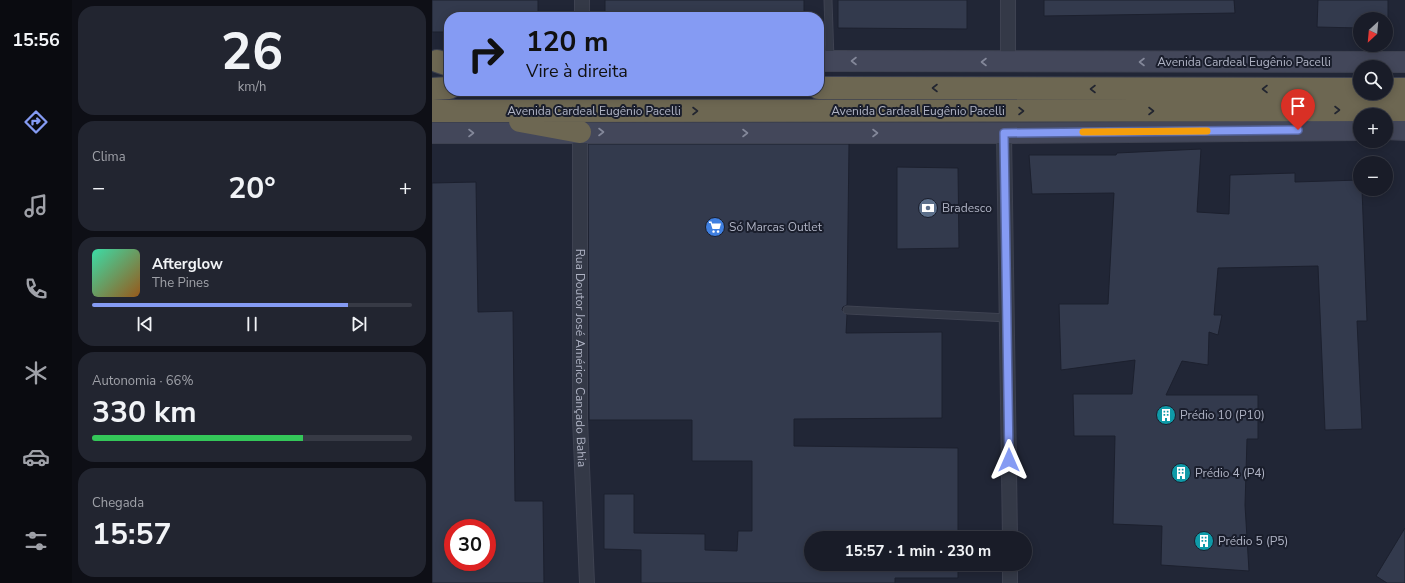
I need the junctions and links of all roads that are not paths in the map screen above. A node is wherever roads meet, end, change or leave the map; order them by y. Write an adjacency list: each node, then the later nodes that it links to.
1 (582, 0): 4 (street)
2 (828, 0): 5 (lane)
3 (1008, 0): 6 (street)
4 (582, 12)
5 (825, 61): 6 (main road, Avenida Cardeal Eugênio Pacelli, one-way to 5)
6 (1008, 62): 7 (main road, Avenida Cardeal Eugênio Pacelli, one-way to 6)
7 (1405, 62)
8 (432, 88): 9 (highway)
9 (444, 88)
10 (824, 88): 11 (highway, Avenida Cardeal Eugênio Pacelli, one-way to 10)
11 (1353, 88)
12 (1393, 88): 13 (highway)
13 (1405, 88)
14 (1405, 110): 16 (highway, Avenida Cardeal Eugênio Pacelli, one-way to 14)
15 (432, 111): 16 (highway, Avenida Cardeal Eugênio Pacelli)
16 (470, 111): 20 (highway)
17 (1393, 129): 19 (main road)
18 (1353, 130): 22 (main road, Avenida Cardeal Eugênio Pacelli)
19 (1405, 130)
20 (580, 132): 21 (main road, Avenida Cardeal Eugênio Pacelli, one-way to 20); 22 (main road, Avenida Cardeal Eugênio Pacelli, one-way to 22); 27 (street, Rua Doutor José Américo Cançado Bahia)
21 (432, 133)
22 (1004, 133): 24 (street)
23 (847, 310): 24 (lane)
24 (1008, 318): 25 (street)
25 (1010, 531)
26 (1010, 571): 28 (street)
27 (587, 583)
28 (1010, 583)

